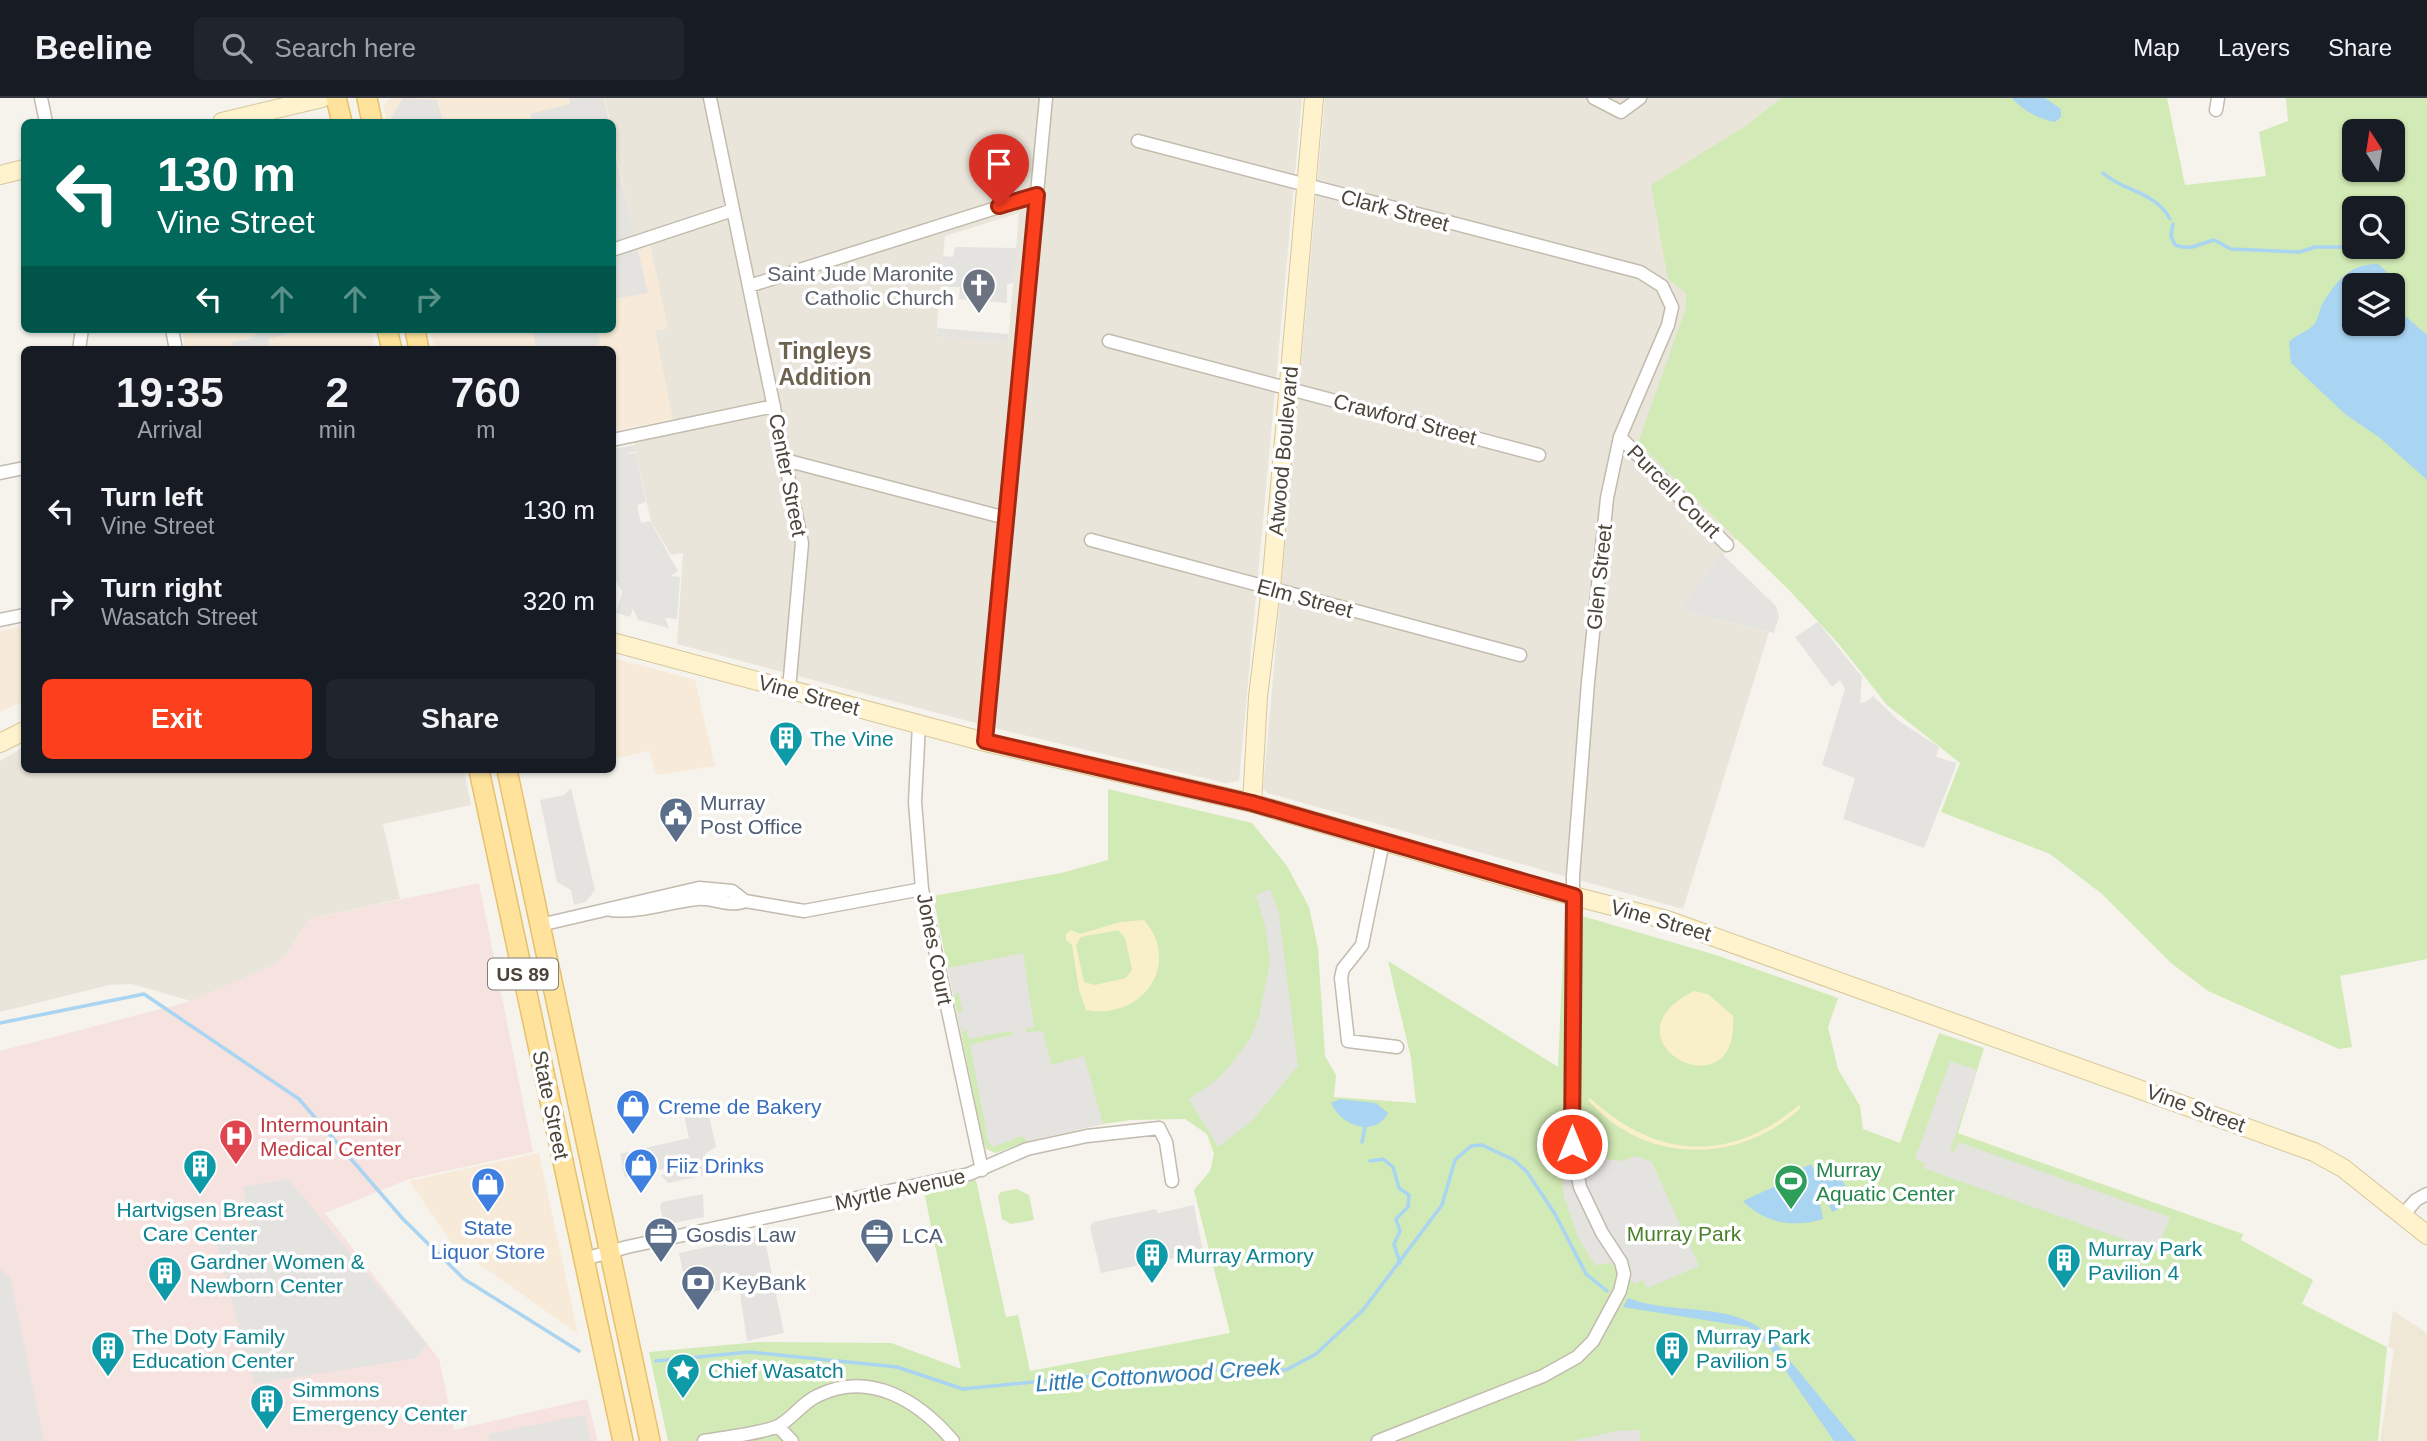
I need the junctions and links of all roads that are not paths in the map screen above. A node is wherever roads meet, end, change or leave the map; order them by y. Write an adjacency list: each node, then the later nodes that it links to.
1 (41, 98): 10 (street)
2 (323, 98): 11 (street)
3 (337, 98): 12 (main road)
4 (367, 98): 13 (main road)
5 (710, 98): 19 (street, Center Street)
6 (1046, 98): 18 (street)
7 (1314, 98): 17 (street, Atwood Boulevard)
8 (1594, 98): 9 (street)
9 (1640, 98)
10 (45, 119)
11 (235, 119)
12 (341, 119)
13 (371, 119)
14 (1138, 141): 17 (street, Clark Street)
15 (21, 170): 16 (street)
16 (0, 175)
17 (1304, 186): 21 (street, Clark Street); 24 (street, Atwood Boulevard)
18 (1037, 195): 22 (street); 32 (street)
19 (733, 210): 20 (street); 22 (street, Center Street)
20 (616, 249)
21 (1651, 278): 26 (street, Glen Street)
22 (749, 286): 25 (street, Center Street)
23 (1109, 341): 24 (street, Crawford Street)
24 (1289, 389): 28 (street, Crawford Street); 35 (street, Atwood Boulevard)
25 (774, 406): 27 (street); 29 (street, Center Street)
26 (1620, 437): 34 (street, Purcell Court); 50 (street, Glen Street)
27 (616, 439)
28 (1539, 455)
29 (785, 460): 32 (street); 40 (street, Center Street)
30 (21, 469): 31 (street)
31 (0, 473)
32 (1006, 518): 43 (street)
33 (1091, 540): 35 (street, Elm Street)
34 (1727, 545)
35 (1271, 588): 39 (street, Elm Street); 47 (street, Atwood Boulevard)
36 (21, 616): 37 (street)
37 (0, 620)
38 (616, 643): 40 (street, Vine Street)
39 (1520, 655)
40 (789, 689): 41 (street, Vine Street)
41 (919, 724): 43 (street, Vine Street); 49 (street, Jones Court)
42 (21, 732): 44 (street)
43 (985, 741): 47 (street, Vine Street)
44 (0, 743)
45 (481, 773): 59 (main road, State Street / US 89)
46 (508, 773): 51 (main road, State Street / US 89)
47 (1252, 803): 48 (street, Vine Street)
48 (1383, 842): 50 (street, Vine Street); 52 (street)
49 (922, 889): 51 (street); 53 (street, Jones Court)
50 (1574, 896): 56 (street, Vine Street); 66 (street, Glen Street)
51 (540, 925): 58 (main road, State Street / US 89)
52 (1397, 1047)
53 (982, 1170): 54 (street, Myrtle Avenue); 58 (street, Myrtle Avenue)
54 (1172, 1181)
55 (2427, 1194): 56 (street)
56 (2403, 1215): 57 (street, Vine Street)
57 (2427, 1235)
58 (610, 1252): 59 (street, Myrtle Avenue); 62 (main road, State Street / US 89)
59 (584, 1259): 61 (main road, State Street / US 89)
60 (778, 1426): 63 (street); 64 (street); 65 (street)
61 (623, 1441)
62 (650, 1441)
63 (704, 1441)
64 (792, 1441)
65 (953, 1441)
66 (1378, 1441)

